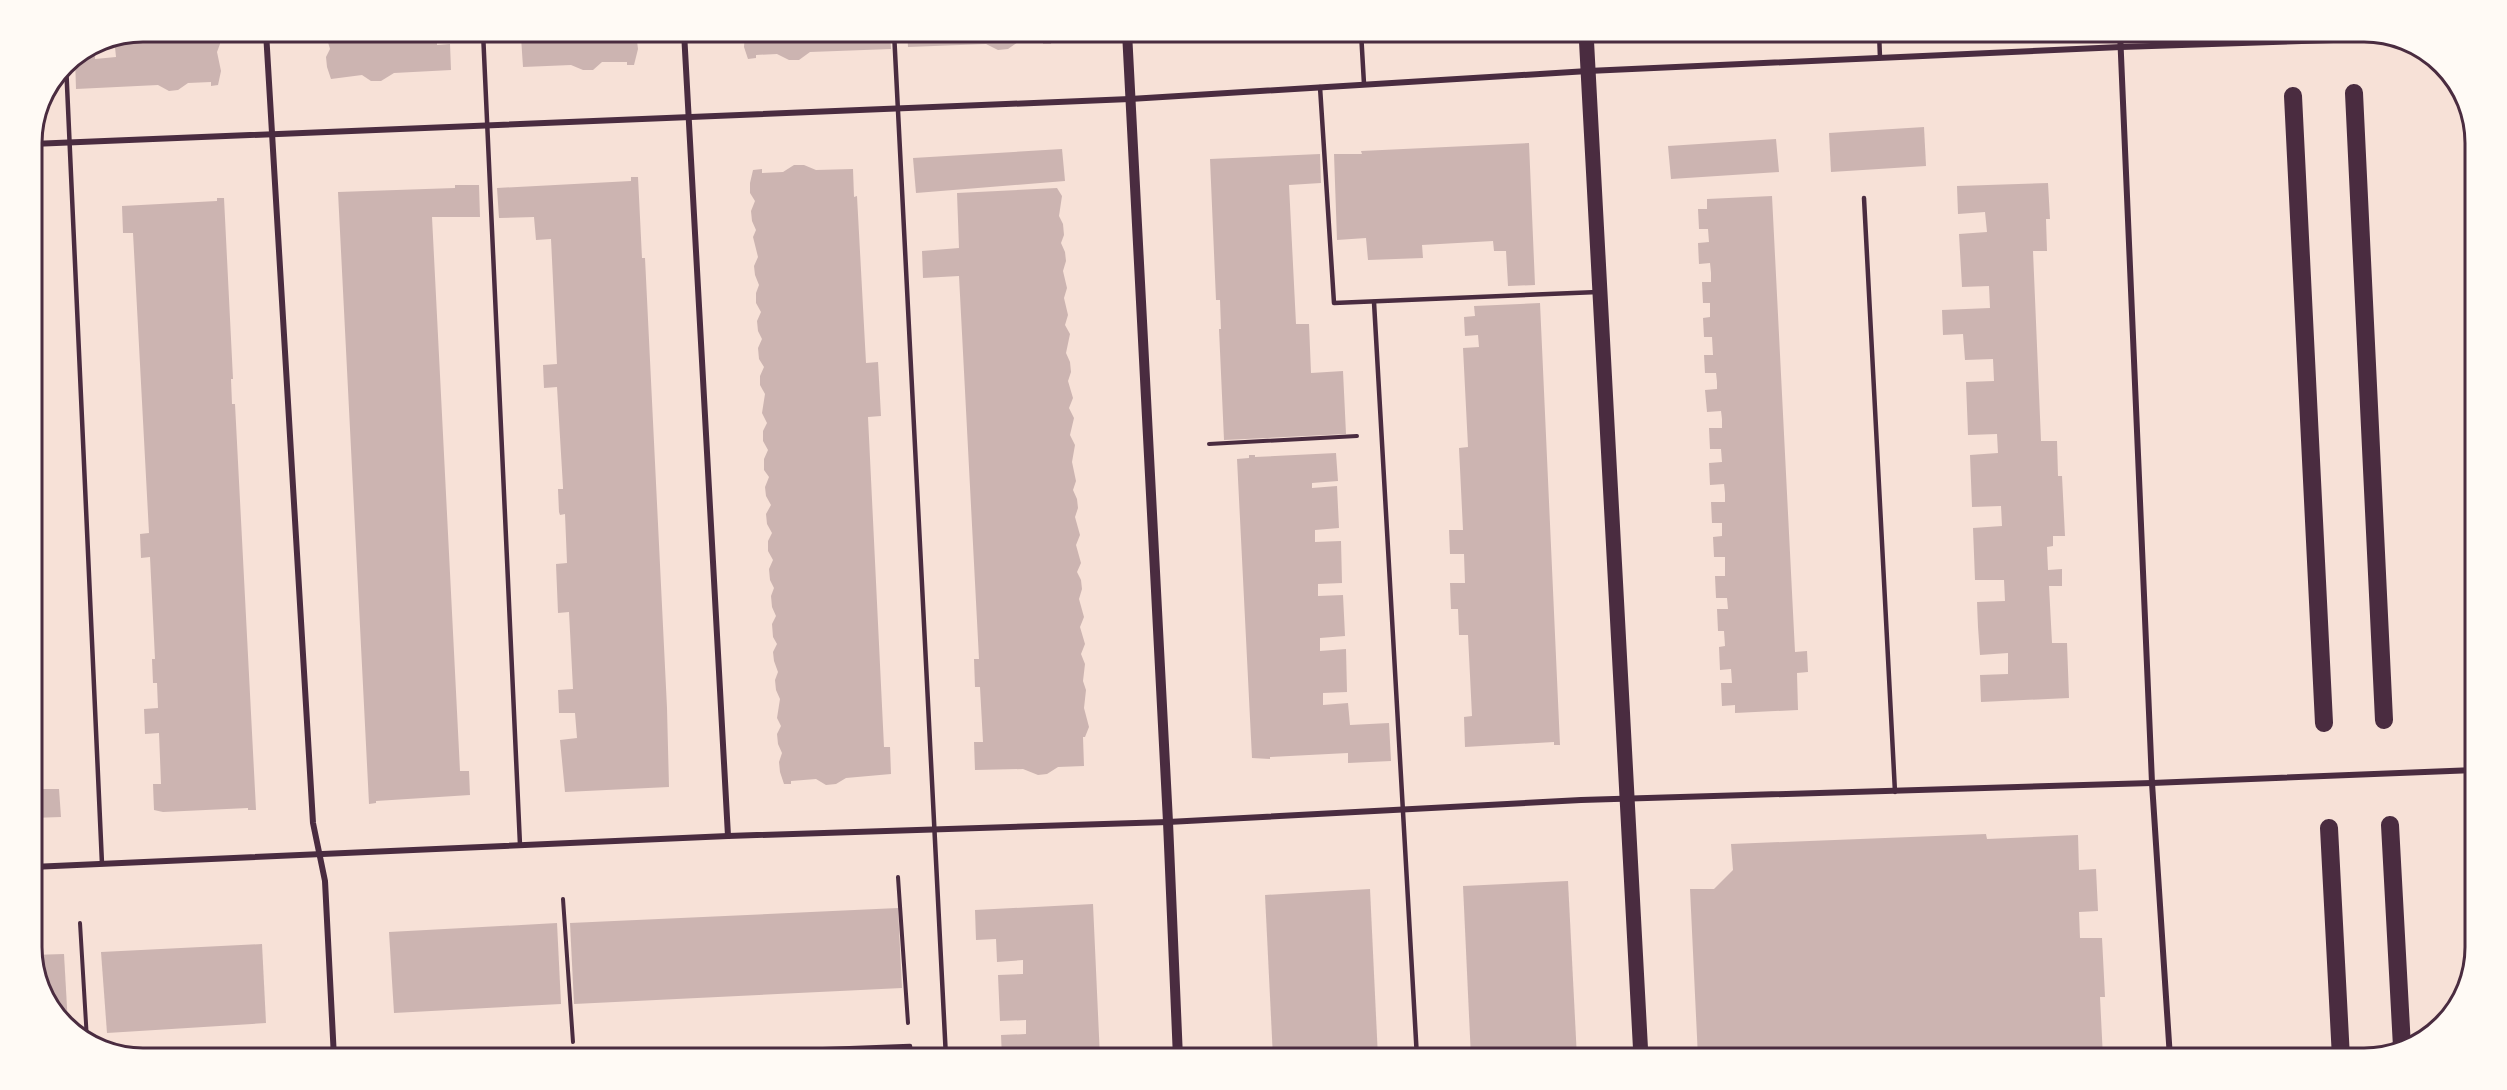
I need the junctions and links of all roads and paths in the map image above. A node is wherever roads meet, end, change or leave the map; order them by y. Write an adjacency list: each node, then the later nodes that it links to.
1 (267, 42): 23 (street)
2 (484, 42): 22 (lane)
3 (685, 42): 21 (street)
4 (894, 42): 20 (lane)
5 (1127, 42): 19 (street)
6 (1362, 42): 15 (lane)
7 (1587, 42): 13 (main road)
8 (1879, 42): 12 (lane)
9 (2121, 42): 11 (street)
10 (2289, 42): 11 (street)
11 (2121, 47): 12 (street); 34 (street)
12 (1880, 58): 13 (street)
13 (1588, 71): 15 (street); 27 (main road)
14 (67, 77): 24 (lane)
15 (1364, 84): 16 (street)
16 (1320, 87): 19 (street); 28 (lane)
17 (2354, 93): 31 (highway)
18 (2293, 96): 32 (highway)
19 (1130, 99): 20 (street); 38 (street)
20 (897, 109): 21 (street); 41 (lane)
21 (690, 117): 22 (street); 42 (street)
22 (489, 125): 23 (street); 43 (lane)
23 (272, 134): 24 (street); 44 (street)
24 (69, 143): 25 (street); 45 (lane)
25 (42, 144)
26 (1864, 198): 35 (lane)
27 (1600, 292): 28 (lane); 36 (main road)
28 (1374, 302): 29 (lane)
29 (1382, 434): 30 (path); 37 (lane)
30 (1209, 444)
31 (2384, 720)
32 (2324, 723)
33 (2465, 770): 34 (street)
34 (2152, 783): 35 (street); 60 (street)
35 (1895, 792): 36 (street)
36 (1627, 799): 37 (street); 59 (main road)
37 (1404, 808): 38 (street); 58 (lane)
38 (1168, 822): 41 (street); 57 (street)
39 (2390, 825): 51 (highway)
40 (2330, 828): 61 (highway)
41 (935, 829): 42 (street); 56 (lane)
42 (728, 836): 43 (street)
43 (520, 845): 44 (street)
44 (320, 855): 45 (street); 54 (street)
45 (102, 864): 46 (street)
46 (42, 867)
47 (898, 877): 52 (path)
48 (563, 899): 53 (path)
49 (80, 923): 50 (path)
50 (86, 1031)
51 (2402, 1041)
52 (910, 1046): 55 (lane)
53 (573, 1047)
54 (333, 1048)
55 (861, 1048)
56 (945, 1048)
57 (1178, 1048)
58 (1416, 1048)
59 (1640, 1048)
60 (2169, 1048)
61 (2340, 1048)

